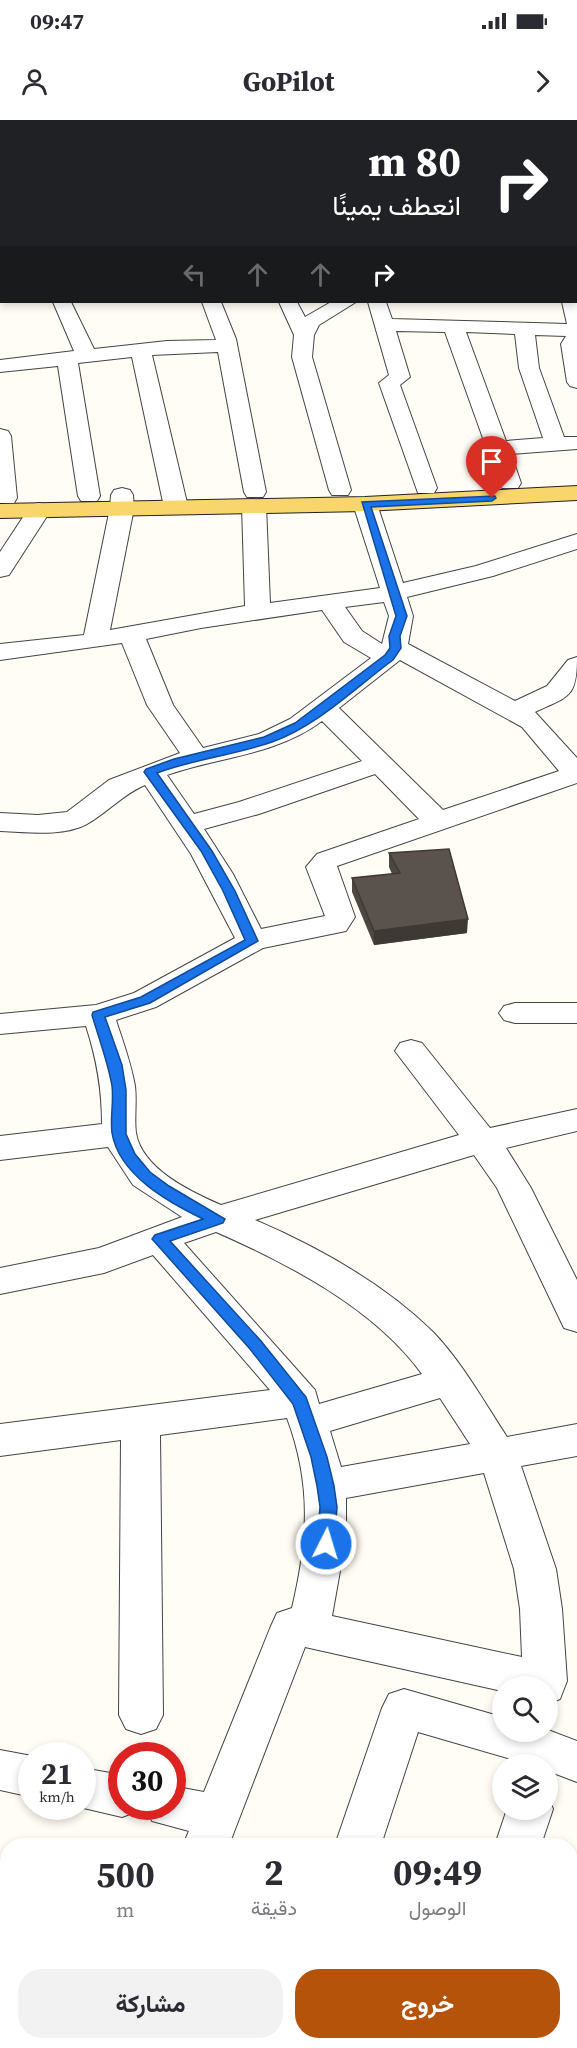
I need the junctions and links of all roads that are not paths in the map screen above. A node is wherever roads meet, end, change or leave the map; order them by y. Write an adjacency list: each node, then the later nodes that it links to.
1 (62, 303): 16 (street)
2 (212, 303): 14 (street)
3 (288, 303): 12 (street)
4 (340, 303): 7 (street)
5 (377, 303): 9 (street)
6 (572, 303): 11 (street)
7 (322, 306): 12 (street)
8 (511, 322): 10 (street); 13 (street); 20 (street)
9 (386, 325): 10 (street); 24 (street)
10 (453, 325): 21 (street)
11 (577, 326)
12 (303, 333): 25 (street)
13 (577, 333): 18 (street)
14 (226, 346): 15 (street); 28 (street)
15 (141, 350): 16 (street); 29 (street)
16 (76, 356): 17 (street); 27 (street)
17 (0, 366)
18 (577, 382)
19 (0, 436): 30 (street)
20 (566, 444): 21 (street)
21 (497, 448): 23 (street)
22 (577, 481): 23 (main road)
23 (510, 483): 24 (main road)
24 (426, 488): 25 (main road)
25 (340, 490): 28 (main road)
26 (577, 493): 32 (main road)
27 (89, 496): 30 (main road); 31 (main road)
28 (254, 499): 29 (main road); 32 (main road); 38 (street)
29 (176, 501): 31 (main road)
30 (2, 502): 33 (main road)
31 (122, 502): 33 (main road); 40 (street)
32 (365, 504): 36 (street)
33 (39, 510): 35 (street)
34 (570, 550): 36 (street)
35 (0, 570)
36 (393, 593): 37 (street); 42 (street)
37 (330, 602): 38 (street); 42 (street)
38 (258, 612): 39 (street)
39 (132, 634): 40 (street); 46 (street)
40 (95, 641): 41 (street)
41 (0, 652)
42 (392, 653): 44 (street); 45 (street)
43 (577, 664): 45 (street)
44 (324, 708): 46 (street); 47 (street)
45 (516, 711): 49 (street)
46 (196, 757): 48 (street)
47 (382, 763): 50 (street); 52 (street)
48 (150, 772): 51 (street); 52 (street)
49 (577, 775): 50 (street)
50 (437, 820): 53 (street)
51 (0, 822)
52 (189, 824): 53 (street)
53 (252, 941): 56 (street)
54 (515, 1013): 55 (street)
55 (577, 1013)
56 (98, 1015): 57 (street); 60 (street)
57 (0, 1024)
58 (411, 1051): 61 (street)
59 (577, 1120): 61 (street)
60 (119, 1134): 62 (street); 63 (street)
61 (484, 1142): 63 (street); 66 (street)
62 (0, 1148)
63 (217, 1219): 64 (street); 67 (street)
64 (160, 1239): 65 (street); 68 (street)
65 (0, 1281)
66 (577, 1318)
67 (448, 1381): 68 (street); 72 (street)
68 (305, 1412): 69 (street); 73 (street)
69 (140, 1423): 70 (street); 77 (street)
70 (0, 1440)
71 (577, 1440): 72 (street)
72 (498, 1456): 73 (street); 76 (street)
73 (325, 1486): 74 (street)
74 (308, 1629): 75 (street); 83 (street)
75 (511, 1676)
76 (545, 1676)
77 (141, 1715)
78 (552, 1751): 84 (street)
79 (0, 1770): 80 (street)
80 (18, 1774)
81 (186, 1816): 83 (street)
82 (526, 1820): 85 (street)
83 (212, 1831)
84 (360, 1838)
85 (520, 1838)

